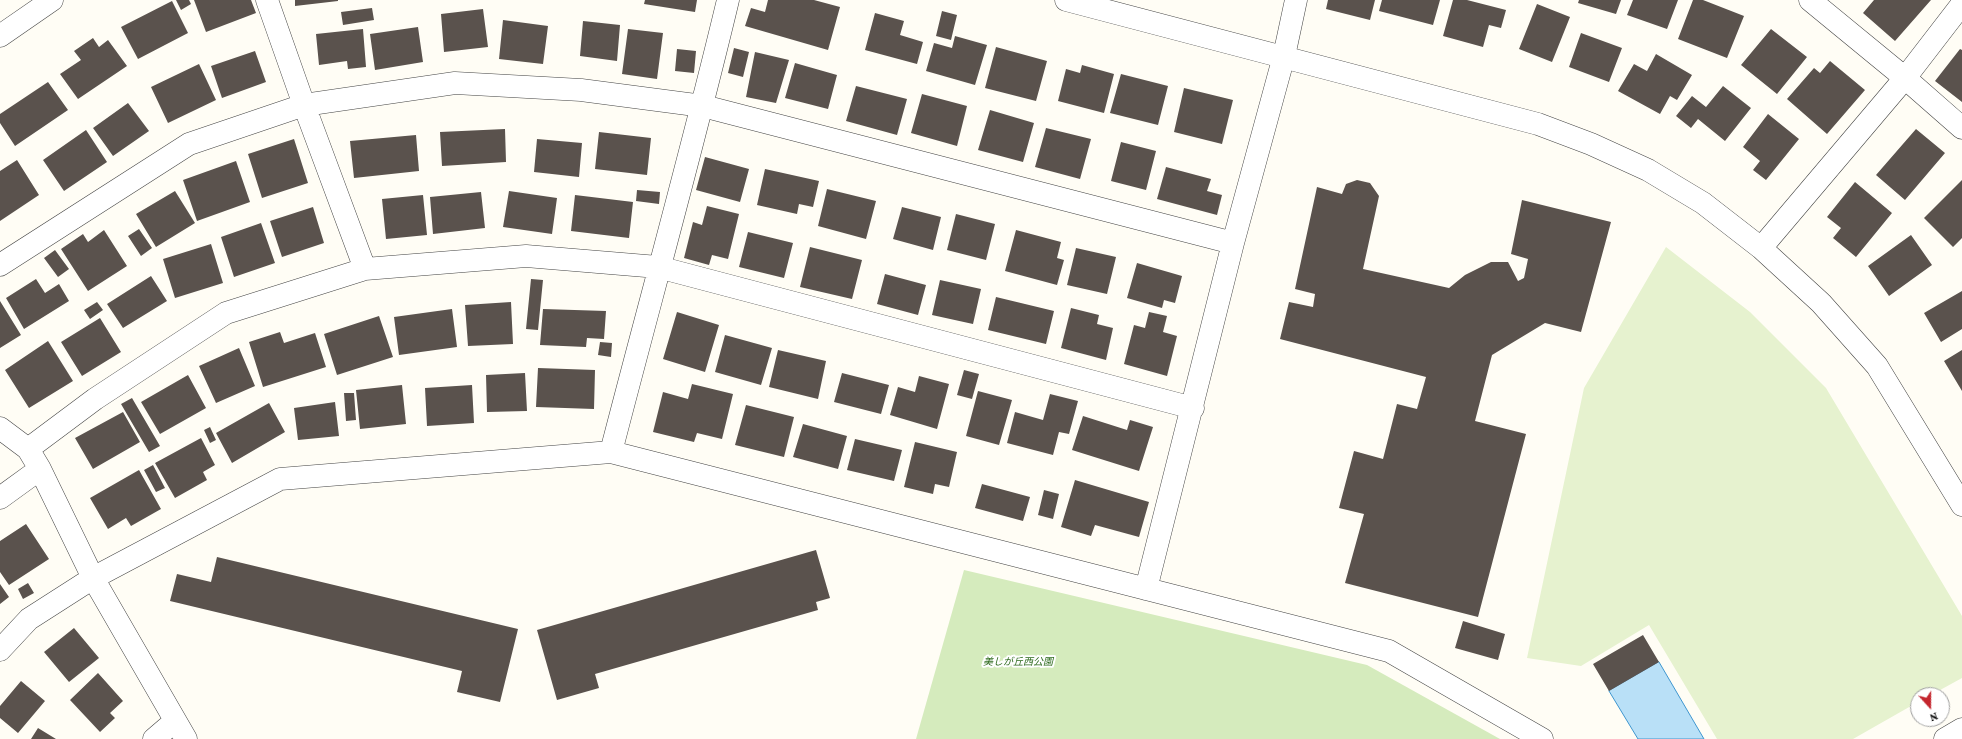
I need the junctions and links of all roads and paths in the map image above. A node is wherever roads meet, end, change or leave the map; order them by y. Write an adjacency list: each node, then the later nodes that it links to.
1 (52, 0): 8 (street)
2 (267, 0): 11 (street)
3 (728, 0): 12 (street)
4 (1066, 0): 9 (street)
5 (1296, 0): 9 (street)
6 (1810, 0): 10 (street)
7 (1962, 4): 10 (street)
8 (0, 36)
9 (1284, 56): 14 (street); 15 (street)
10 (1905, 78): 13 (street); 15 (street)
11 (304, 105): 12 (street); 16 (street); 18 (street)
12 (703, 106): 14 (street); 17 (street)
13 (1962, 128)
14 (1234, 244): 19 (street)
15 (1761, 248): 25 (street)
16 (0, 265)
17 (658, 267): 18 (street); 19 (street); 22 (street)
18 (365, 269): 21 (street)
19 (1193, 408): 27 (street)
20 (0, 428): 21 (street)
21 (28, 449): 23 (street)
22 (611, 452): 26 (street); 27 (street)
23 (40, 469): 24 (street); 26 (street)
24 (0, 498)
25 (1962, 505)
26 (93, 578): 28 (street); 30 (street)
27 (1146, 589): 32 (street)
28 (0, 650)
29 (1962, 729): 33 (street)
30 (180, 730): 31 (street)
31 (154, 739)
32 (1542, 739)
33 (1945, 739)

